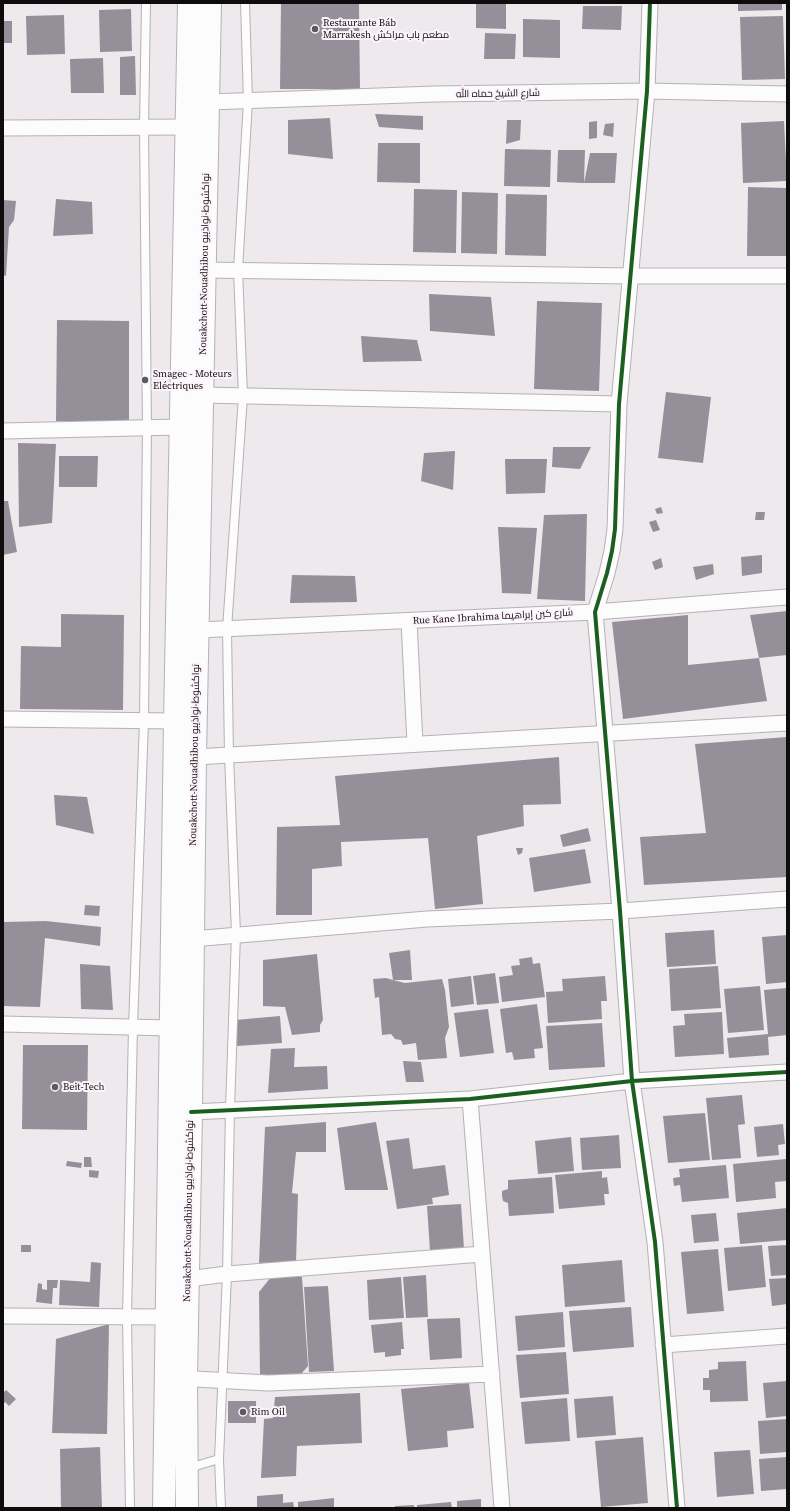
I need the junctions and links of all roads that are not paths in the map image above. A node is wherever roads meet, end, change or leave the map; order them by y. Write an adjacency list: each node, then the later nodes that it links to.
1 (146, 3): 10 (lane)
2 (189, 3): 11 (highway, Nouakchott-Nouadhibou نواكشوط-نواذيبو)
3 (210, 3): 9 (highway, Nouakchott-Nouadhibou نواكشوط-نواذيبو)
4 (245, 3): 8 (lane)
5 (650, 3): 6 (street)
6 (648, 91): 7 (street, شارع الشيخ حماه الله); 8 (street, شارع الشيخ حماه الله); 15 (street)
7 (787, 94)
8 (248, 101): 9 (street, شارع الشيخ حماه الله); 14 (lane)
9 (208, 102): 13 (highway, Nouakchott-Nouadhibou نواكشوط-نواذيبو)
10 (144, 127): 11 (street); 12 (street); 20 (lane)
11 (188, 127): 21 (highway, Nouakchott-Nouadhibou نواكشوط-نواذيبو)
12 (3, 128)
13 (204, 270): 14 (street); 17 (highway, Nouakchott-Nouadhibou نواكشوط-نواذيبو)
14 (238, 270): 15 (street); 18 (lane)
15 (630, 276): 16 (street); 19 (street)
16 (787, 276)
17 (202, 395): 18 (street); 27 (highway, Nouakchott-Nouadhibou نواكشوط-نواذيبو)
18 (243, 396): 19 (street); 26 (lane)
19 (619, 404): 24 (street)
20 (147, 428): 21 (street); 22 (street); 29 (lane)
21 (180, 428): 30 (highway, Nouakchott-Nouadhibou نواكشوط-نواذيبو)
22 (3, 431)
23 (787, 596): 24 (street, Rue Kane Ibrahima شارع كين إبراهيما)
24 (595, 612): 25 (street, Rue Kane Ibrahima شارع كين إبراهيما); 32 (street)
25 (409, 620): 26 (street, Rue Kane Ibrahima شارع كين إبراهيما); 33 (street)
26 (227, 629): 27 (street, Rue Kane Ibrahima شارع كين إبراهيما); 34 (lane)
27 (198, 630): 35 (highway, Nouakchott-Nouadhibou نواكشوط-نواذيبو)
28 (3, 720): 29 (street)
29 (144, 721): 30 (street); 41 (lane)
30 (175, 721): 42 (highway, Nouakchott-Nouadhibou نواكشوط-نواذيبو)
31 (787, 723): 32 (street)
32 (605, 734): 33 (street); 37 (street)
33 (415, 744): 34 (street)
34 (229, 755): 35 (street); 38 (lane)
35 (195, 757): 39 (highway, Nouakchott-Nouadhibou نواكشوط-نواذيبو)
36 (787, 899): 37 (street)
37 (620, 911): 38 (street); 44 (street)
38 (236, 934): 39 (street); 46 (lane)
39 (192, 939): 47 (highway, Nouakchott-Nouadhibou نواكشوط-نواذيبو)
40 (3, 1024): 41 (street)
41 (133, 1027): 42 (street); 52 (lane)
42 (170, 1028): 53 (highway, Nouakchott-Nouadhibou نواكشوط-نواذيبو)
43 (787, 1072): 44 (street)
44 (632, 1081): 45 (street); 55 (street)
45 (470, 1099): 46 (street); 48 (street)
46 (230, 1109): 47 (street); 49 (lane)
47 (191, 1112): 50 (highway, Nouakchott-Nouadhibou نواكشوط-نواذيبو)
48 (482, 1254): 49 (street); 56 (street)
49 (227, 1274): 50 (street); 58 (lane)
50 (188, 1279): 57 (highway, Nouakchott-Nouadhibou نواكشوط-نواذيبو)
51 (3, 1316): 52 (street)
52 (127, 1317): 53 (street); 61 (lane)
53 (168, 1317): 57 (highway, Nouakchott-Nouadhibou نواكشوط-نواذيبو)
54 (787, 1336): 55 (street)
55 (664, 1345): 66 (street)
56 (492, 1374): 58 (street); 65 (street)
57 (176, 1378): 58 (street); 60 (highway, Nouakchott-Nouadhibou نواكشوط-نواذيبو); 62 (highway, Nouakchott-Nouadhibou نواكشوط-نواذيبو)
58 (222, 1381): 59 (lane)
59 (219, 1459): 60 (lane); 64 (lane)
60 (187, 1468): 63 (highway, Nouakchott-Nouadhibou نواكشوط-نواذيبو)
61 (130, 1508)
62 (164, 1508)
63 (187, 1508)
64 (221, 1508)
65 (502, 1508)
66 (677, 1508)

